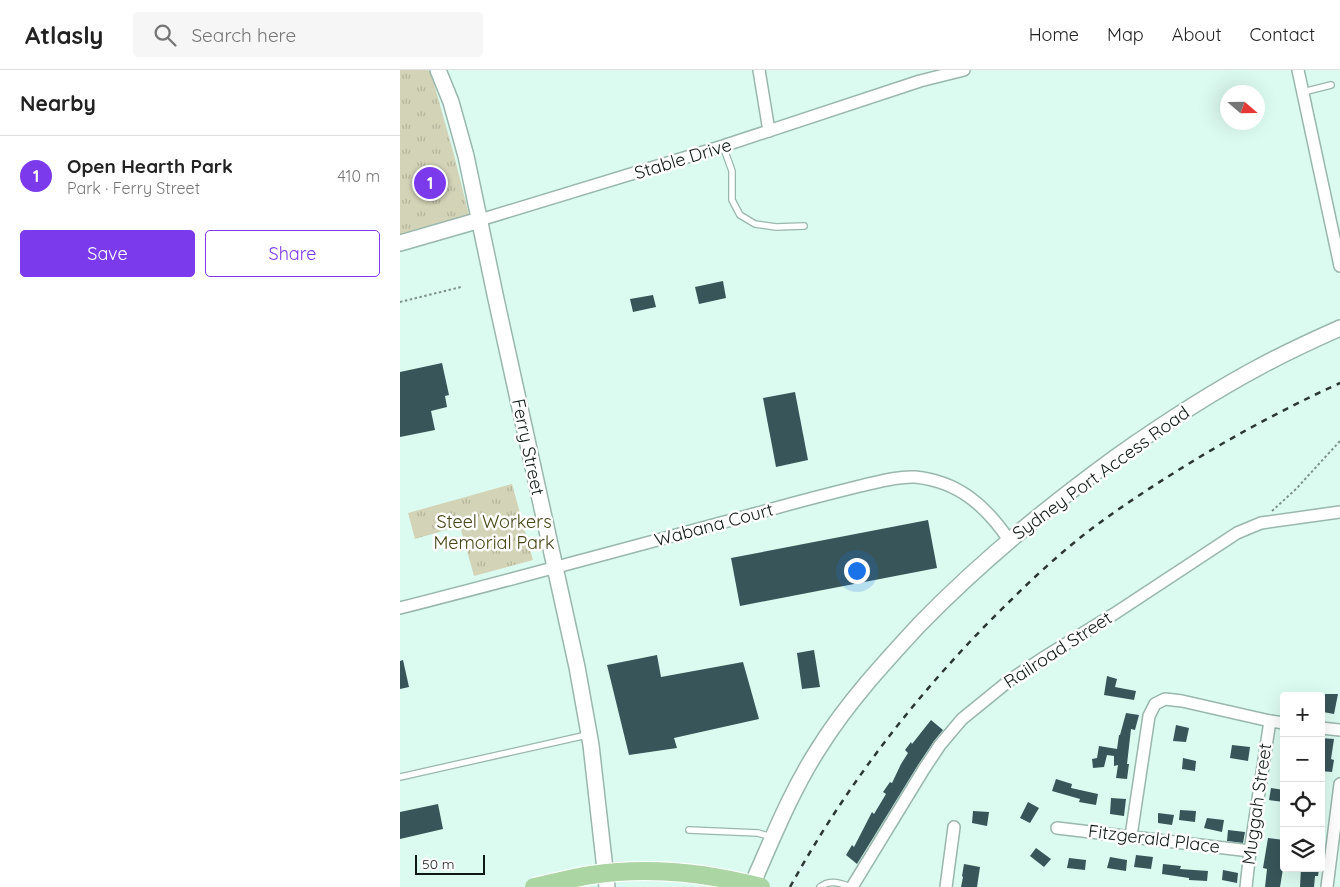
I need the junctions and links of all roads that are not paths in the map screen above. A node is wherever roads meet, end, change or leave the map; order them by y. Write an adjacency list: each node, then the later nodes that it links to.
1 (438, 70): 9 (street, Ferry Street)
2 (759, 70): 7 (street)
3 (964, 70): 7 (street, Stable Drive)
4 (1298, 70): 6 (street)
5 (1331, 85): 6 (lane)
6 (1303, 92): 12 (street)
7 (769, 131): 8 (street, Stable Drive)
8 (723, 146): 9 (street, Stable Drive); 10 (lane)
9 (480, 220): 11 (street, Stable Drive); 16 (street, Ferry Street)
10 (804, 226)
11 (400, 243)
12 (1340, 266)
13 (1340, 328): 15 (street, Sydney Port Access Road)
14 (1340, 512): 36 (street, Railroad Street)
15 (1009, 540): 16 (street, Wabana Court); 29 (street, Sydney Port Access Road)
16 (554, 568): 17 (street, Wabana Court); 22 (street, Ferry Street)
17 (400, 608)
18 (1270, 721): 19 (street); 28 (street); 30 (street, Muggah Street)
19 (1280, 722)
20 (1325, 728): 21 (street)
21 (1340, 730)
22 (589, 735): 23 (lane); 32 (street, Ferry Street)
23 (400, 777)
24 (1340, 784): 39 (street)
25 (954, 827): 37 (street)
26 (1057, 828): 28 (street, Fitzgerald Place)
27 (689, 830): 29 (lane)
28 (1131, 836): 30 (street, Fitzgerald Place)
29 (773, 838): 33 (street, Sydney Port Access Road)
30 (1250, 851): 38 (street, Muggah Street)
31 (534, 887): 34 (main road, bridge)
32 (607, 887)
33 (751, 887)
34 (761, 887)
35 (820, 887): 36 (lane)
36 (852, 887)
37 (946, 887)
38 (1246, 887)
39 (1327, 887)

